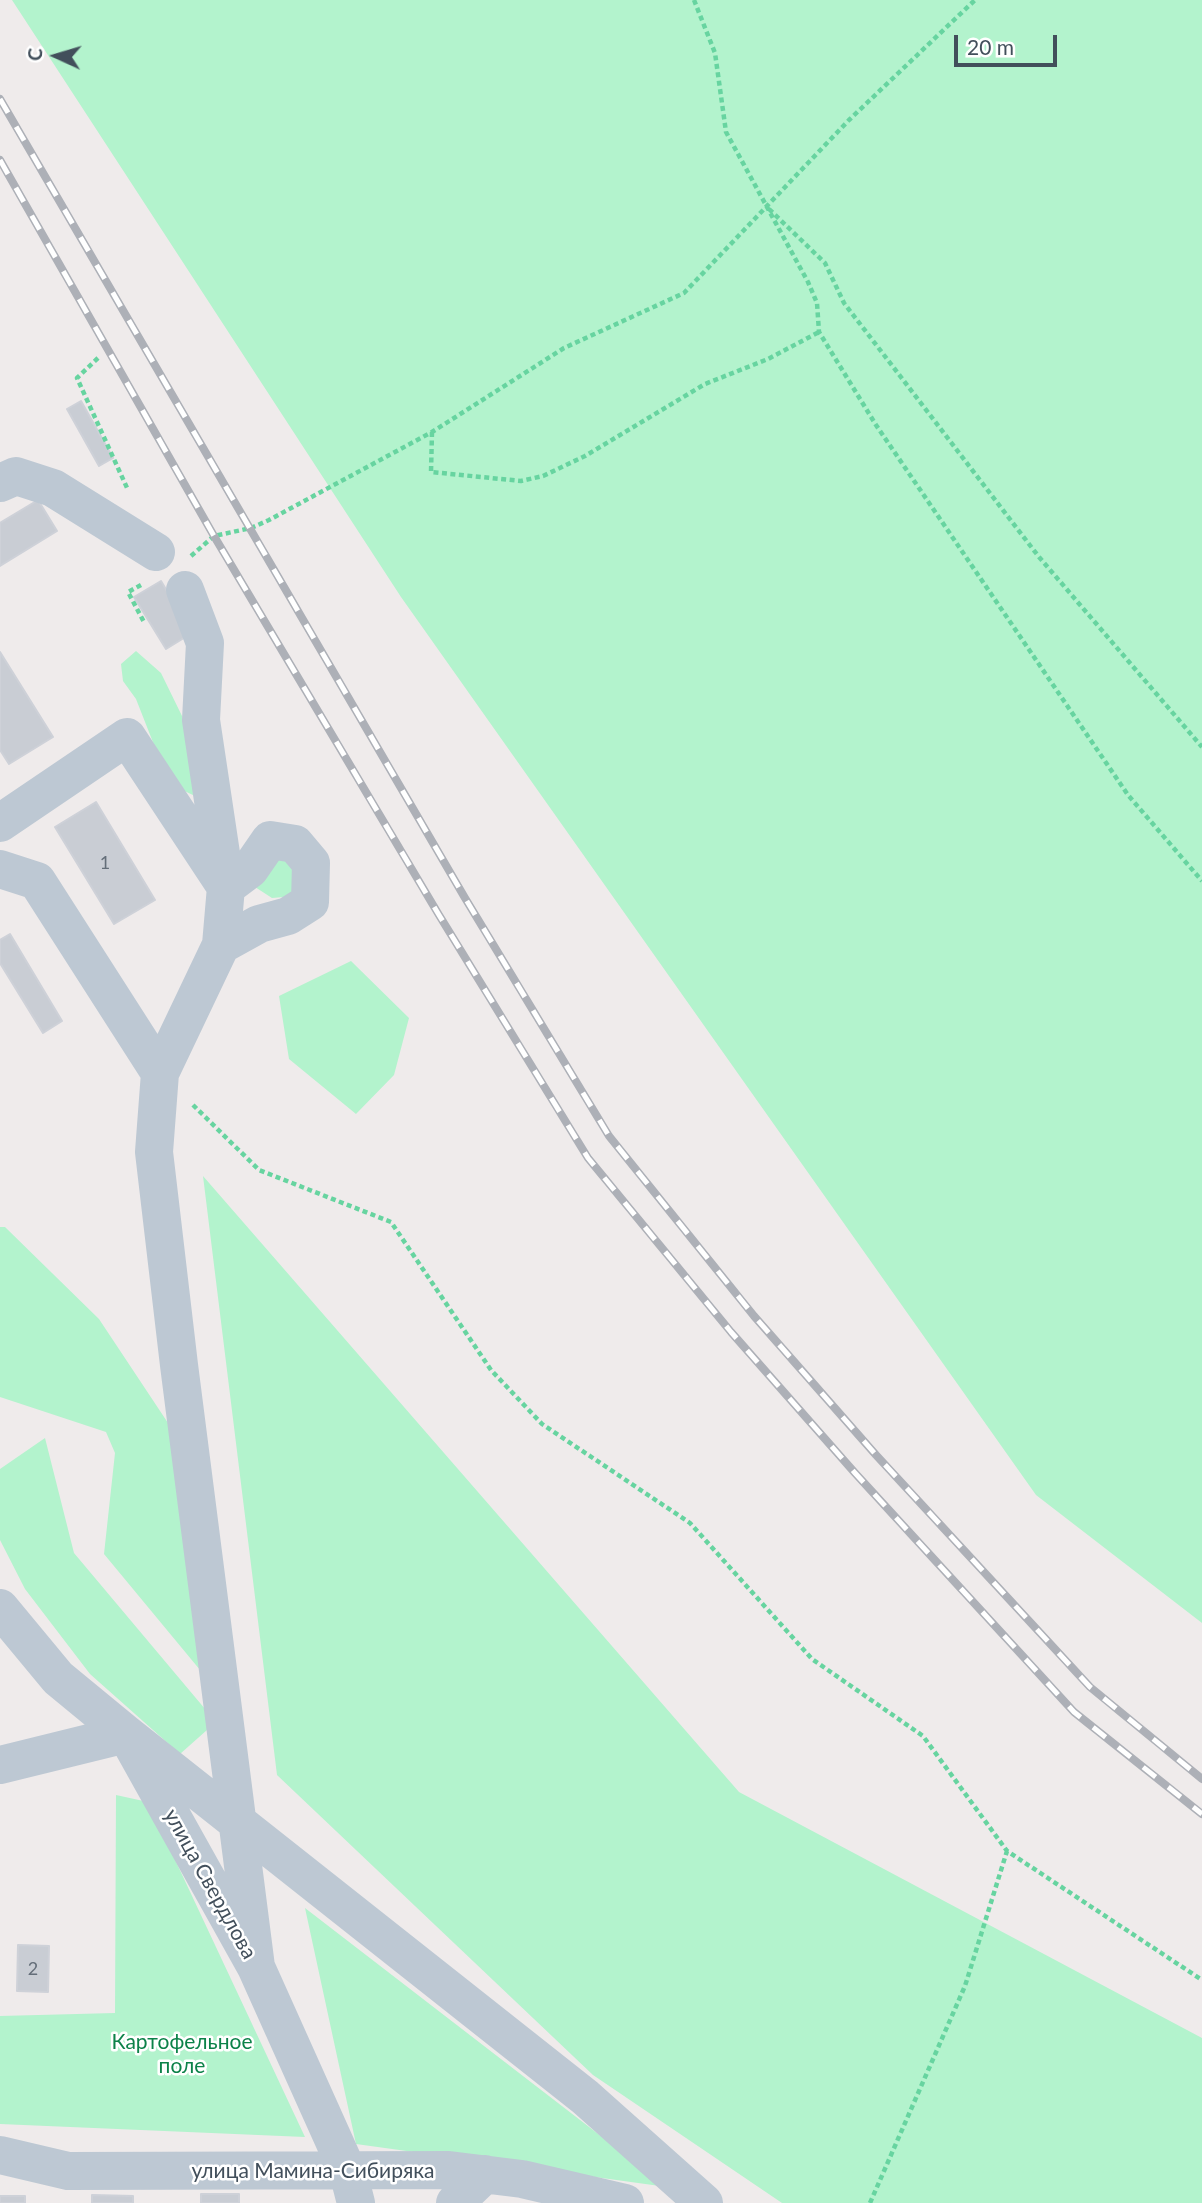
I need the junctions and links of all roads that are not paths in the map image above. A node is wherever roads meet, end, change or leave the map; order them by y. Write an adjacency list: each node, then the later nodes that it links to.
1 (0, 483): 4 (street)
2 (0, 823): 4 (street)
3 (0, 869): 6 (street)
4 (226, 887): 5 (street); 5 (street)
5 (221, 945): 6 (street)
6 (160, 1073): 10 (street)
7 (0, 1608): 8 (street, улица Свердлова)
8 (126, 1734): 9 (street); 10 (street); 11 (street, улица Свердлова)
9 (0, 1765)
10 (236, 1822): 11 (street); 17 (street)
11 (256, 1967): 14 (street, улица Свердлова)
12 (0, 2155): 14 (street, улица Мамина-Сибиряка)
13 (485, 2174): 14 (street, улица Мамина-Сибиряка); 15 (street); 16 (street, улица Мамина-Сибиряка)
14 (352, 2187)
15 (455, 2203)
16 (625, 2203)
17 (704, 2203)

